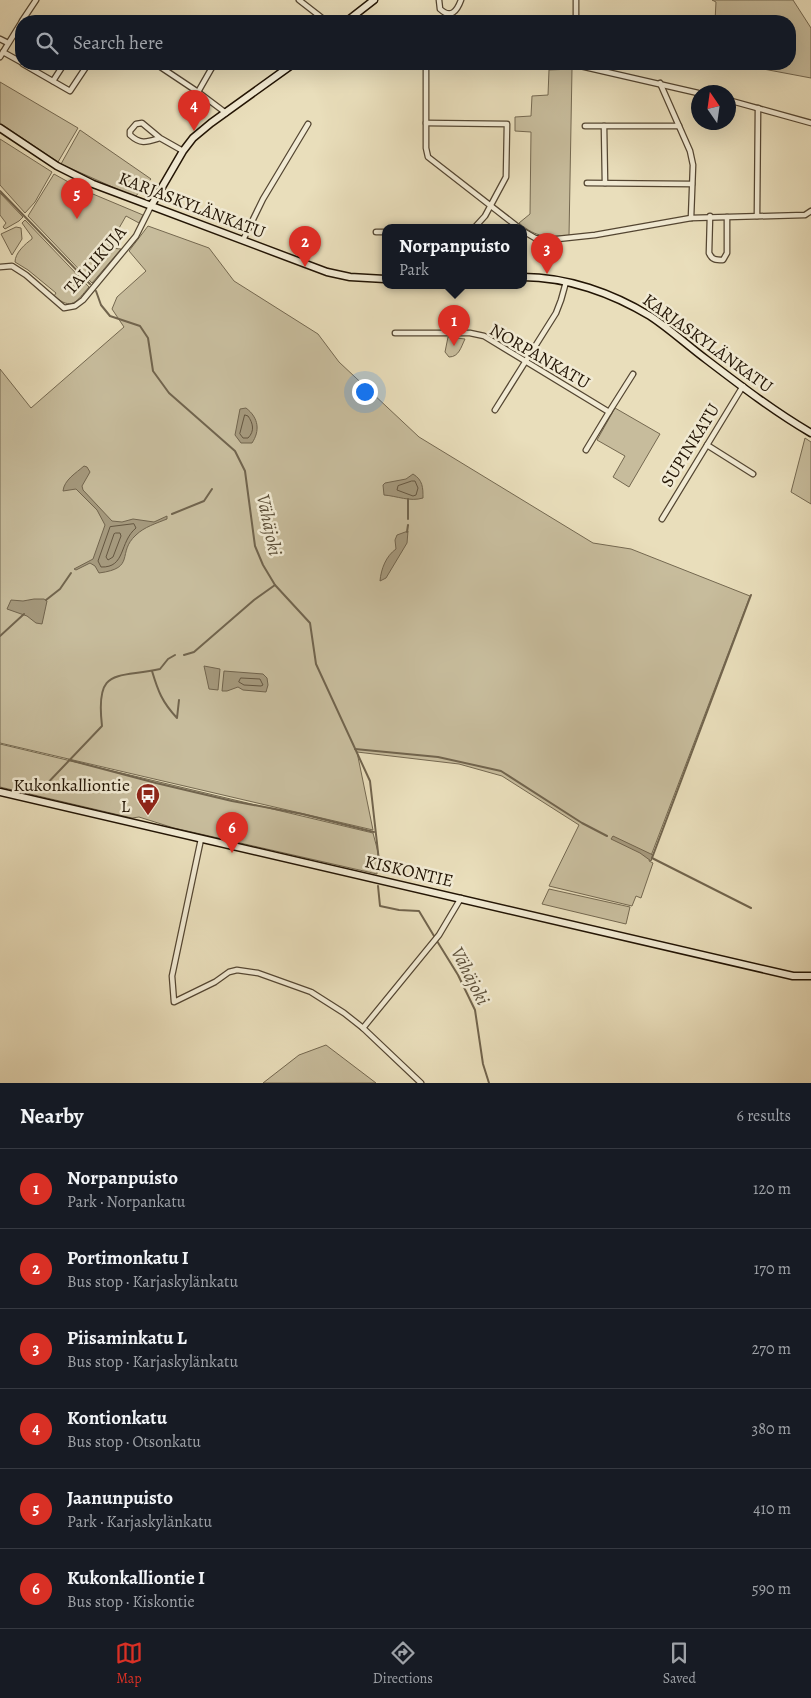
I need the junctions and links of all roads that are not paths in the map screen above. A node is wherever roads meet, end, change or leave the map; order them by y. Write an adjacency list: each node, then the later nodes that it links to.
1 (36, 0): 7 (street)
2 (299, 0): 8 (street)
3 (374, 0): 9 (street)
4 (439, 0): 5 (street)
5 (461, 0)
6 (576, 0): 10 (street)
7 (26, 15)
8 (318, 15)
9 (357, 15)
10 (576, 15)
11 (15, 32): 13 (street)
12 (0, 38): 13 (street)
13 (8, 43): 14 (street)
14 (3, 52): 15 (street); 16 (street)
15 (0, 57)
16 (15, 59)
17 (34, 70): 25 (street)
18 (60, 70): 25 (street)
19 (84, 70): 25 (street)
20 (165, 70): 28 (street)
21 (211, 70): 28 (street)
22 (285, 70): 31 (street)
23 (426, 70): 32 (street)
24 (603, 70): 26 (street)
25 (53, 81)
26 (660, 83): 27 (street); 37 (street)
27 (691, 91)
28 (198, 92): 31 (street)
29 (736, 102): 30 (street)
30 (758, 108): 33 (street); 48 (street)
31 (226, 113): 40 (street)
32 (426, 123): 45 (street); 45 (street)
33 (811, 123)
34 (308, 124): 56 (street)
35 (584, 126): 36 (street)
36 (604, 126): 37 (street); 42 (street)
37 (679, 126): 43 (street)
38 (0, 128): 44 (street, KARJASKYLÄNKATU)
39 (160, 138): 39 (street); 40 (street)
40 (183, 151): 44 (street)
41 (587, 183): 42 (street)
42 (605, 183): 43 (street)
43 (692, 184): 50 (street)
44 (150, 206): 56 (street, KARJASKYLÄNKATU); 57 (street, TALLIKUJA)
45 (490, 206): 51 (street); 52 (street)
46 (811, 212): 48 (street)
47 (710, 216): 49 (street); 49 (street); 50 (street)
48 (757, 216): 49 (street)
49 (727, 217)
50 (691, 218): 55 (street)
51 (478, 224)
52 (514, 224)
53 (376, 232): 54 (street)
54 (382, 232)
55 (527, 234)
56 (243, 240): 59 (street, KARJASKYLÄNKATU)
57 (0, 268)
58 (527, 277): 60 (street, KARJASKYLÄNKATU)
59 (382, 279)
60 (566, 282): 62 (street); 64 (street, KARJASKYLÄNKATU)
61 (395, 333): 62 (street, NORPANKATU)
62 (526, 362): 65 (street); 66 (street, NORPANKATU)
63 (633, 374): 66 (street)
64 (743, 386): 67 (street, KARJASKYLÄNKATU); 68 (street, SUPINKATU)
65 (495, 410)
66 (609, 412): 69 (street)
67 (811, 433)
68 (707, 445): 70 (street); 71 (street, SUPINKATU)
69 (586, 450)
70 (753, 474)
71 (662, 519)
72 (0, 792): 73 (street, KISKONTIE)
73 (201, 839): 74 (street, KISKONTIE); 76 (street)
74 (461, 898): 75 (street, KISKONTIE); 76 (street)
75 (811, 976)
76 (363, 1028): 77 (street)
77 (421, 1083)

